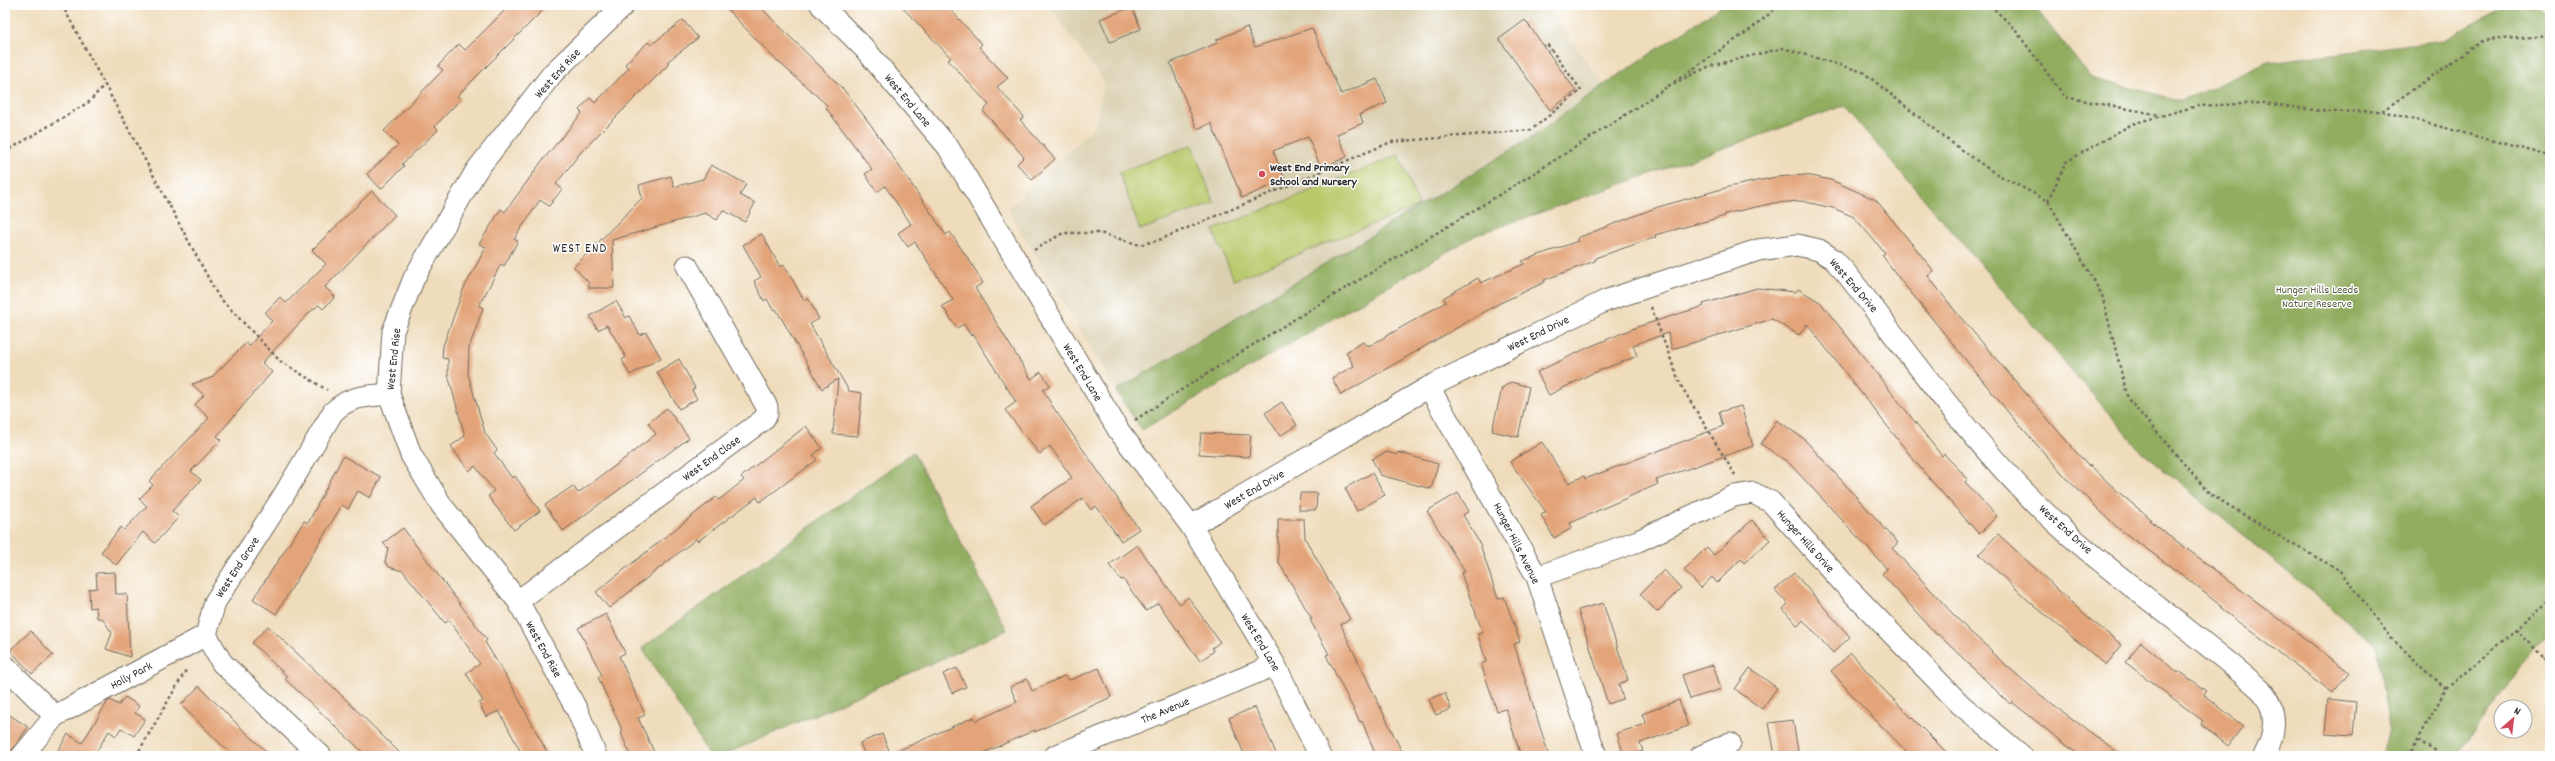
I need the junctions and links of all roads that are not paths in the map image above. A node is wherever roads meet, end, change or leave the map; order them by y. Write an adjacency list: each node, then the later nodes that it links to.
1 (624, 5): 5 (street, West End Rise)
2 (822, 5): 6 (street, West End Lane)
3 (687, 266): 8 (street, West End Close)
4 (1429, 387): 6 (street, West End Drive); 7 (street, Hunger Hills Avenue); 22 (street, West End Drive)
5 (389, 394): 8 (street, West End Rise); 9 (street, West End Grove)
6 (1191, 526): 10 (street, West End Lane)
7 (1536, 577): 19 (street, Hunger Hills Avenue); 21 (street, Hunger Hills Drive)
8 (518, 601): 16 (street, West End Rise)
9 (206, 634): 12 (street, Holly Park); 15 (street)
10 (1275, 665): 17 (street, The Avenue); 18 (street, West End Lane)
11 (5, 666): 12 (street)
12 (55, 716): 14 (street, Holly Park)
13 (1730, 743): 20 (street)
14 (22, 756)
15 (321, 756)
16 (596, 756)
17 (1055, 756)
18 (1320, 756)
19 (1596, 756)
20 (1701, 756)
21 (2022, 756)
22 (2264, 756)

